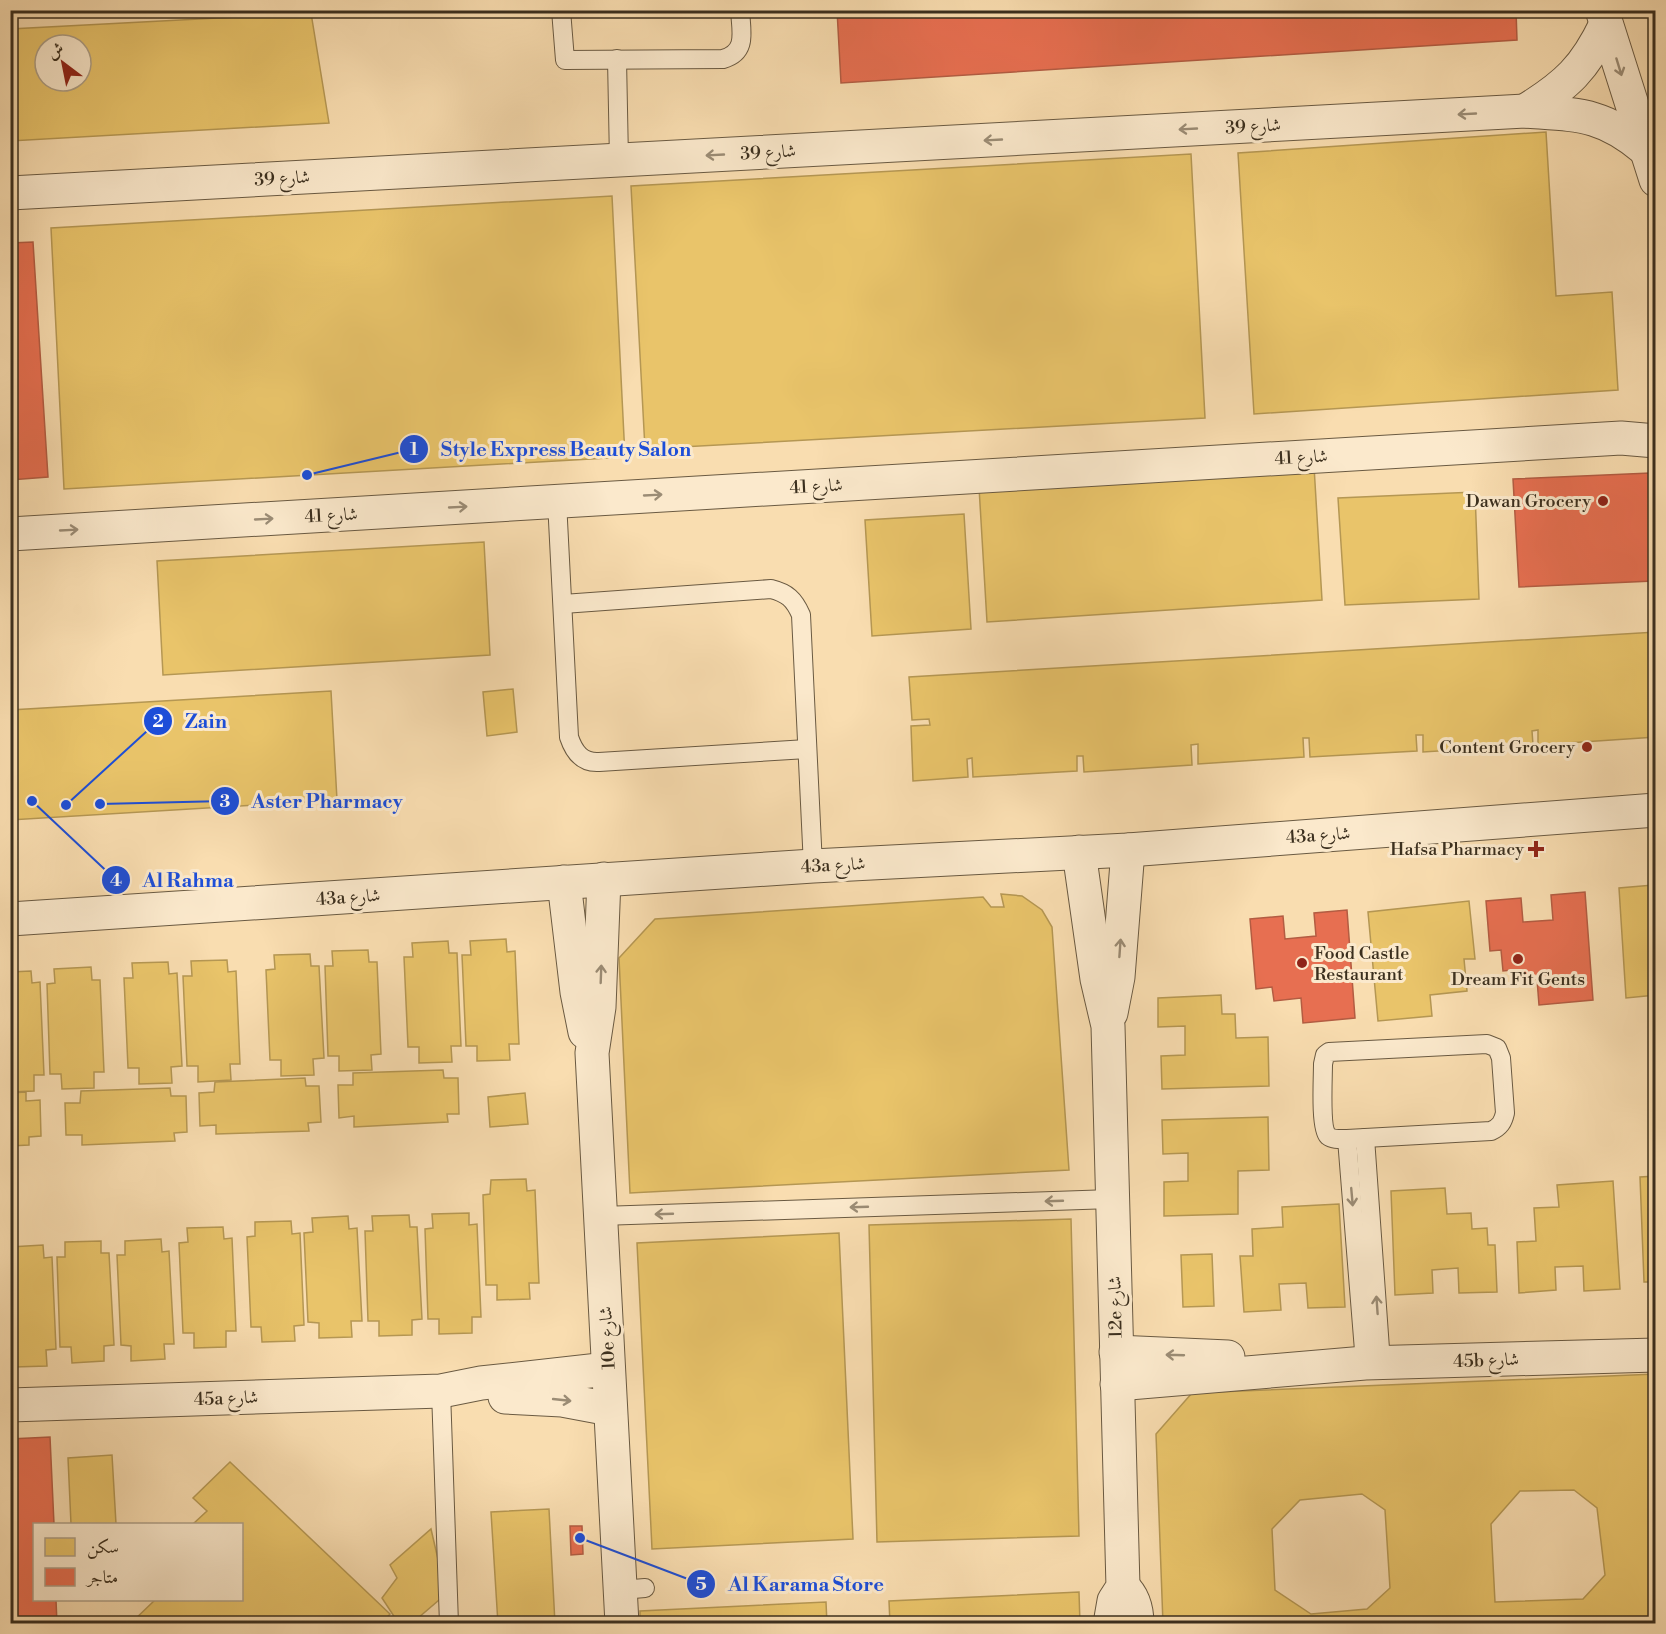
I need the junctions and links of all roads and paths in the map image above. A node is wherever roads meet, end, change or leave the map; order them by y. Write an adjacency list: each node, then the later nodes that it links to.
1 (561, 10): 4 (lane)
2 (740, 10): 4 (lane)
3 (1604, 17): 5 (street, شارع 39); 6 (street, one-way to 6)
4 (618, 59): 7 (lane)
5 (1525, 111): 6 (street, شارع 39); 7 (street, شارع 39, one-way to 7)
6 (1645, 149): 8 (street)
7 (619, 160): 9 (street, شارع 39)
8 (1656, 180)
9 (10, 193)
10 (1656, 427): 11 (street, شارع 41)
11 (1621, 438): 12 (street, شارع 41); 13 (street, شارع 41, one-way to 11)
12 (1656, 441)
13 (557, 501): 14 (street, شارع 41, one-way to 13); 15 (lane)
14 (10, 534)
15 (563, 604): 16 (lane); 16 (lane)
16 (807, 748): 20 (lane)
17 (1656, 810): 18 (street, 43a شارع)
18 (1128, 850): 19 (street, 43a شارع); 24 (street, 12e شارع, one-way to 18)
19 (1079, 852): 20 (street, 43a شارع); 24 (street, 12e شارع)
20 (813, 866): 21 (street, 43a شارع)
21 (604, 879): 22 (street, 43a شارع); 25 (street, 10e شارع, one-way to 21)
22 (564, 882): 23 (street, 43a شارع); 25 (street, 10e شارع)
23 (10, 919)
24 (1108, 1026): 27 (street, 12e شارع)
25 (592, 1053): 28 (street, 10e شارع)
26 (1356, 1138): 26 (lane); 31 (lane)
27 (1112, 1199): 28 (lane, one-way to 28); 29 (street, 12e شارع)
28 (602, 1216): 33 (street, 10e شارع)
29 (1116, 1352): 32 (street, 45b شارع, one-way to 29); 34 (street, 12e شارع)
30 (1656, 1355): 31 (street, 45b شارع)
31 (1373, 1363): 32 (street, 45b شارع)
32 (1317, 1366): 34 (street, 45b شارع)
33 (608, 1370): 35 (street, 45a شارع); 37 (street, 10e شارع)
34 (1117, 1384): 38 (street, 12e شارع)
35 (441, 1391): 36 (street, 45a شارع); 37 (street, 45a شارع, one-way to 37); 39 (lane)
36 (10, 1406)
37 (610, 1409): 40 (street, 10e شارع)
38 (1123, 1587): 41 (street, 12e شارع); 42 (street, 12e شارع)
39 (449, 1623)
40 (622, 1623)
41 (1110, 1623)
42 (1137, 1623)

